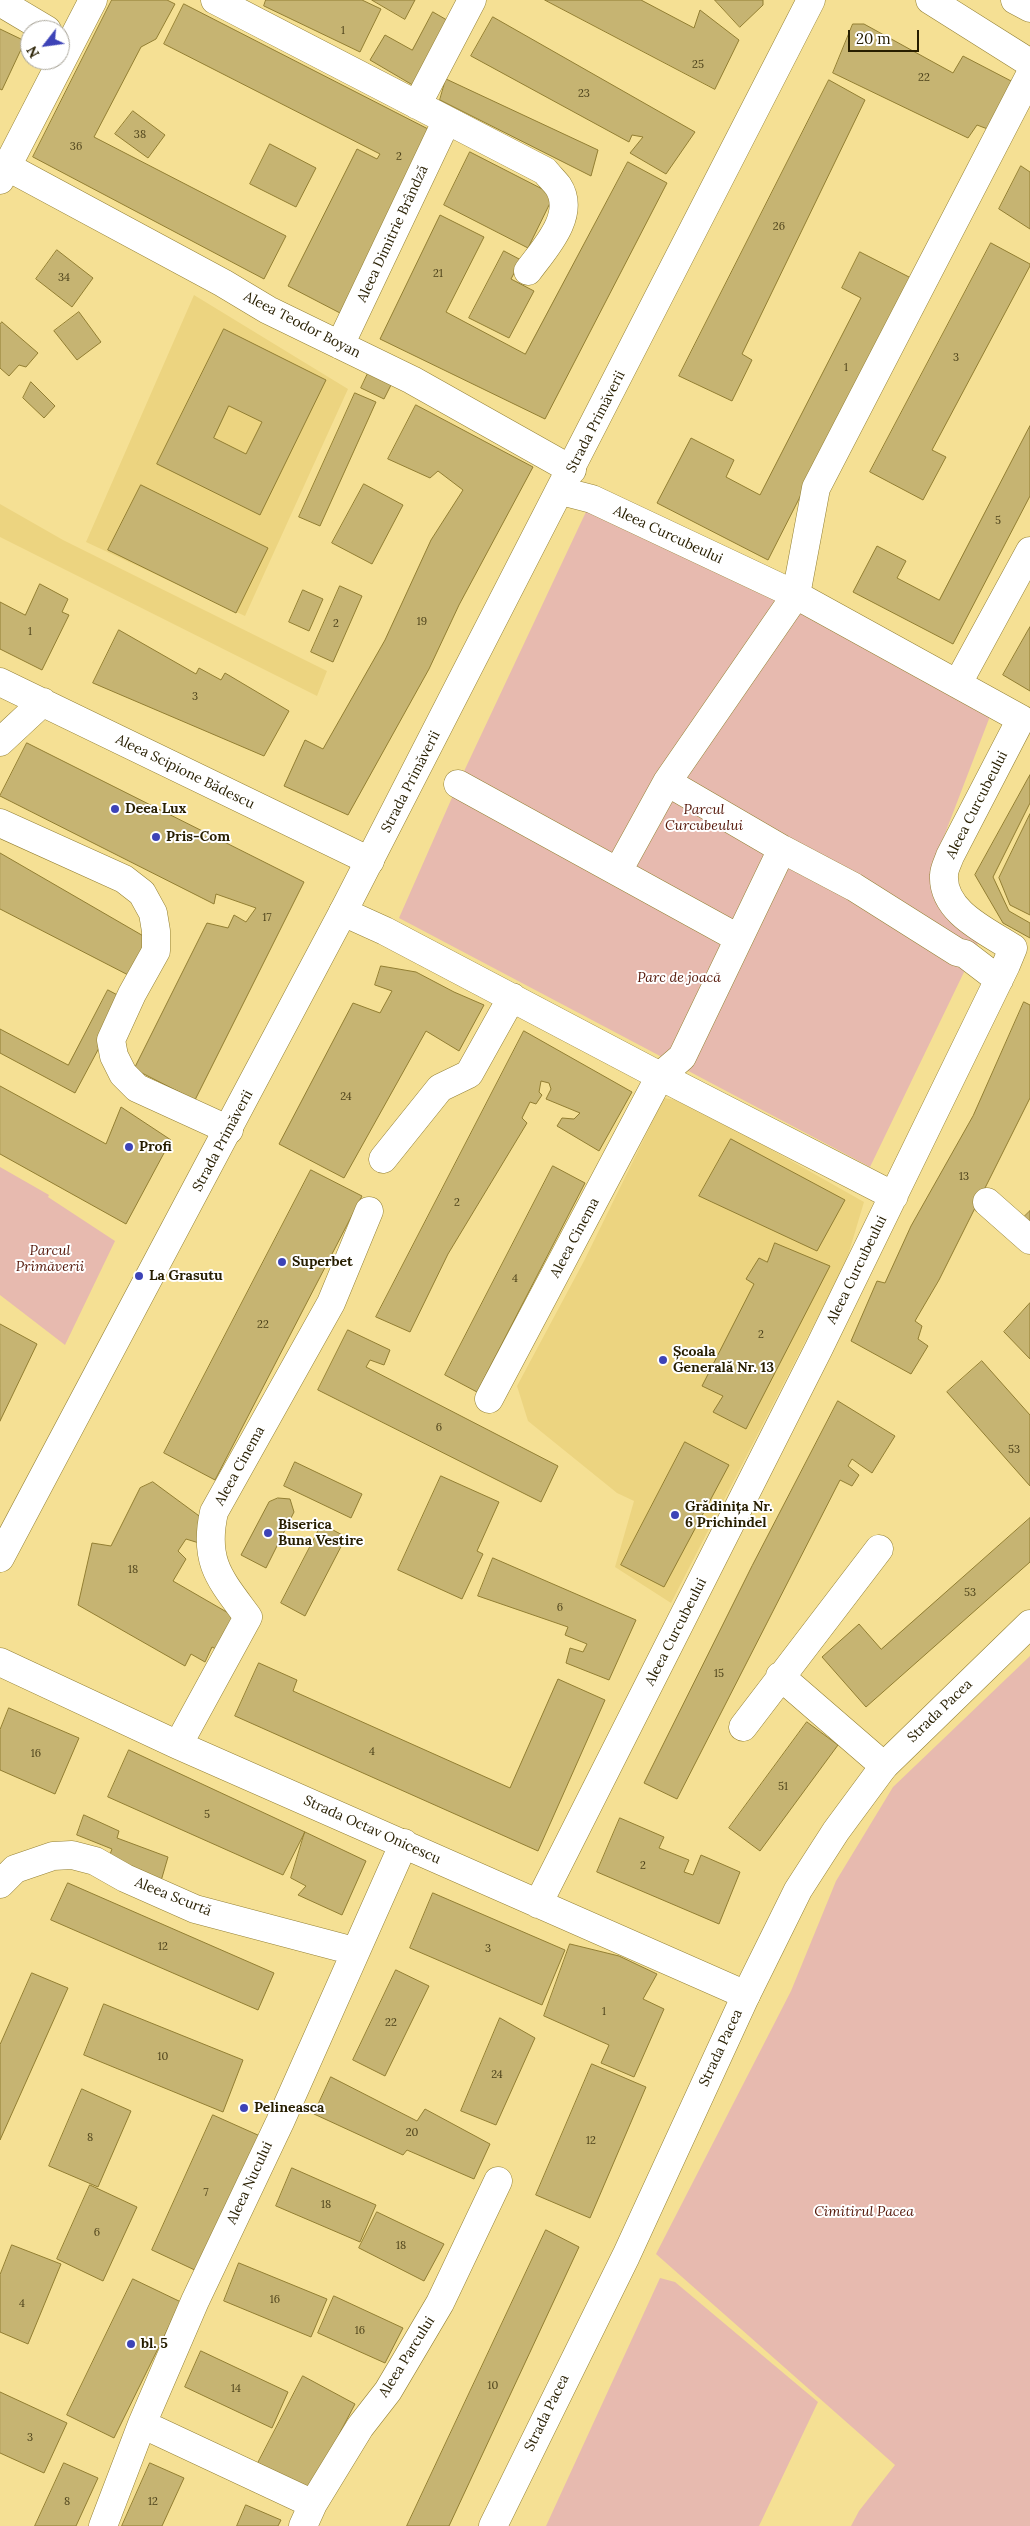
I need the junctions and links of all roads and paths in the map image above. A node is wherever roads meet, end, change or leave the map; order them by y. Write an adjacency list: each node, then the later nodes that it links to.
1 (93, 0): 10 (street)
2 (215, 0): 14 (street)
3 (472, 0): 14 (street)
4 (811, 0): 19 (street, Strada Primăverii)
5 (930, 0): 11 (street)
6 (1014, 0): 8 (street)
7 (0, 2): 9 (street)
8 (1030, 8)
9 (30, 20)
10 (70, 25)
11 (1030, 63)
12 (45, 70): 16 (street)
13 (1030, 75): 21 (street)
14 (417, 105): 15 (street)
15 (446, 122): 17 (street); 18 (street, Aleea Dimitrie Brândză)
16 (3, 173): 18 (street, Aleea Teodor Boyan)
17 (528, 271)
18 (340, 345): 19 (street, Aleea Teodor Boyan)
19 (566, 480): 21 (street, Aleea Curcubeului); 31 (street, Strada Primăverii)
20 (1030, 551): 23 (street)
21 (796, 595): 23 (street, Aleea Curcubeului); 27 (street)
22 (0, 682): 24 (street, Aleea Scipione Bădescu)
23 (958, 683): 25 (street, Aleea Curcubeului)
24 (43, 702): 26 (street); 31 (street, Aleea Scipione Bădescu)
25 (1026, 722): 35 (street, Aleea Curcubeului)
26 (0, 742)
27 (667, 782): 30 (street); 32 (street)
28 (458, 784): 32 (street)
29 (0, 823): 39 (street)
30 (782, 849): 34 (street); 36 (street)
31 (370, 861): 33 (street, Strada Primăverii)
32 (618, 871): 34 (street)
33 (343, 912): 37 (street); 39 (street, Strada Primăverii)
34 (738, 938): 38 (street)
35 (1021, 954): 36 (street, Aleea Curcubeului)
36 (999, 980): 41 (street, Aleea Curcubeului)
37 (512, 997): 38 (street); 40 (street)
38 (660, 1076): 41 (street); 45 (street, Aleea Cinema)
39 (229, 1130): 47 (street, Strada Primăverii)
40 (382, 1159)
41 (894, 1196): 56 (street, Aleea Curcubeului)
42 (987, 1202): 44 (street)
43 (369, 1211): 52 (street, Aleea Cinema)
44 (1030, 1240)
45 (489, 1399)
46 (879, 1549): 50 (street)
47 (0, 1558)
48 (1030, 1624): 53 (street, Strada Pacea)
49 (0, 1662): 52 (street, Strada Octav Onicescu)
50 (780, 1676): 51 (street); 53 (street)
51 (743, 1727)
52 (178, 1746): 54 (street, Strada Octav Onicescu)
53 (884, 1766): 58 (street, Strada Pacea)
54 (404, 1843): 56 (street, Strada Octav Onicescu); 57 (street, Aleea Nucului)
55 (0, 1884): 57 (street, Aleea Scurtă)
56 (538, 1904): 58 (street, Strada Octav Onicescu)
57 (354, 1951): 60 (street, Aleea Nucului)
58 (746, 1995): 63 (street, Strada Pacea)
59 (498, 2181): 61 (street, Aleea Parcului)
60 (142, 2424): 61 (street); 62 (street, Aleea Nucului)
61 (308, 2515)
62 (103, 2526)
63 (493, 2526)

